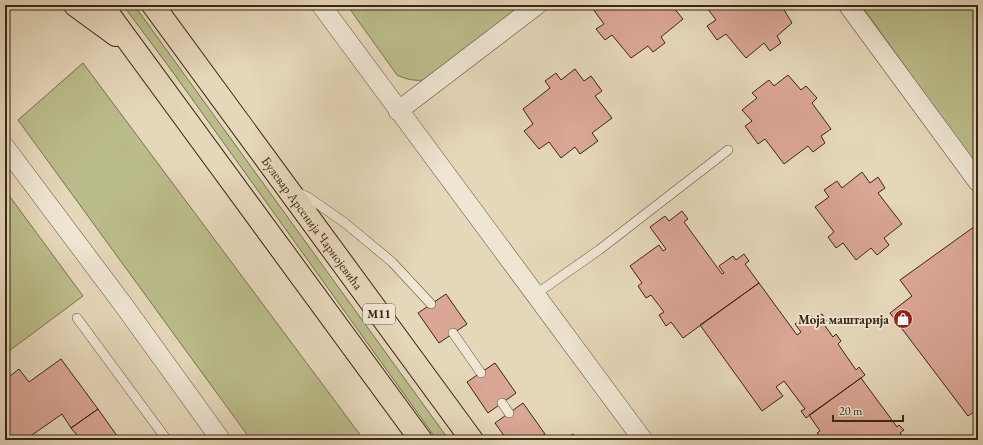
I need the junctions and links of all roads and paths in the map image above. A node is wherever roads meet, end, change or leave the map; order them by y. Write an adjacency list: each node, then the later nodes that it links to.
1 (75, 5): 8 (highway)
2 (102, 5): 8 (highway)
3 (153, 5): 7 (highway, Булевар Арсенија Чарнојевића / M11)
4 (321, 5): 9 (street)
5 (537, 5): 9 (street)
6 (848, 5): 12 (street)
7 (164, 15): 13 (highway, Булевар Арсенија Чарнојевића / M11)
8 (133, 48): 23 (highway)
9 (398, 111): 14 (street)
10 (5, 147): 22 (street)
11 (728, 150): 14 (lane)
12 (978, 182)
13 (286, 188): 15 (lane); 24 (highway, Булевар Арсенија Чарнојевића / M11)
14 (536, 294): 25 (street)
15 (431, 304)
16 (77, 318): 21 (lane)
17 (453, 333): 18 (lane)
18 (481, 373)
19 (502, 403): 20 (lane)
20 (509, 413)
21 (167, 440)
22 (222, 440)
23 (421, 440)
24 (472, 440)
25 (643, 440)

